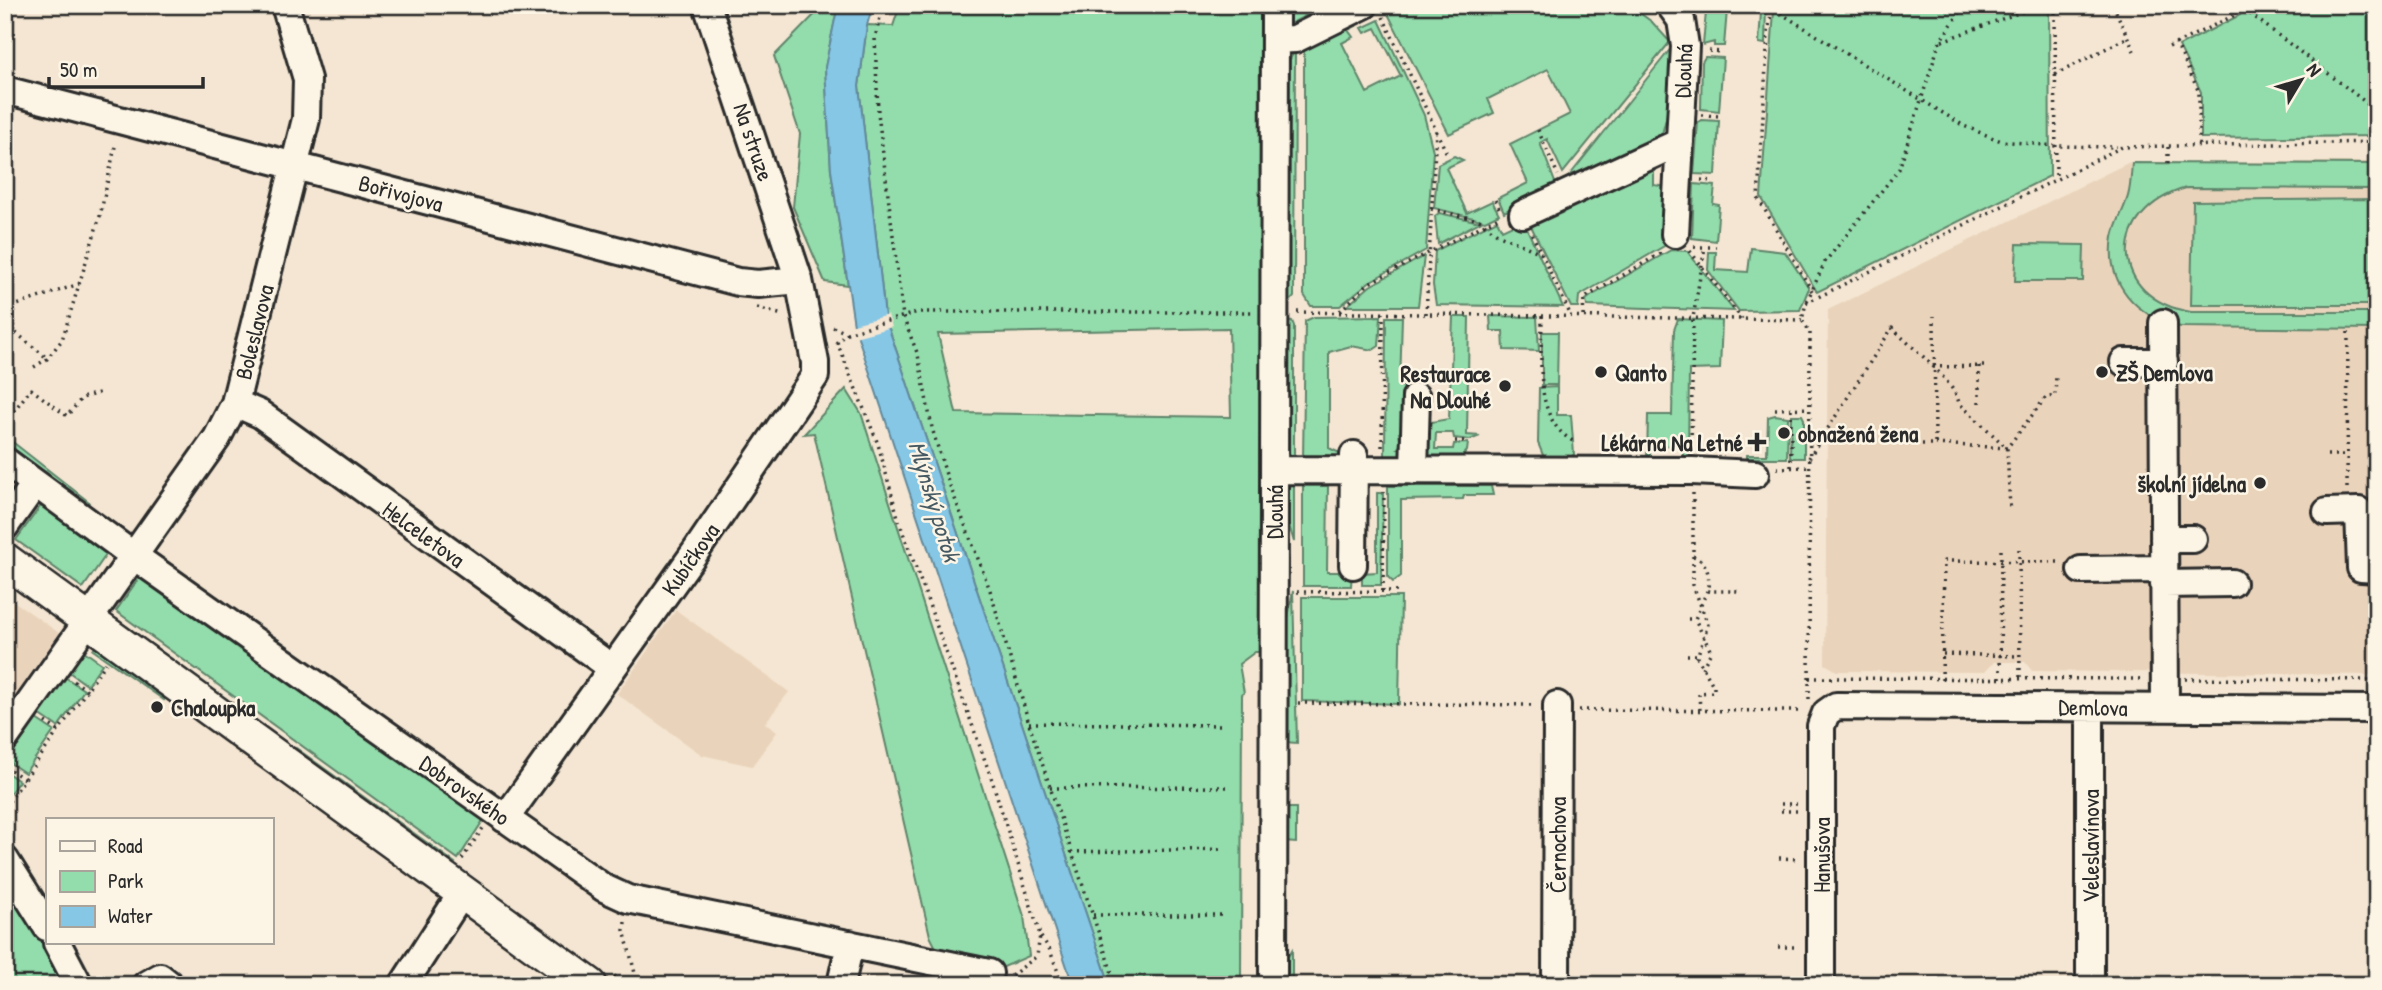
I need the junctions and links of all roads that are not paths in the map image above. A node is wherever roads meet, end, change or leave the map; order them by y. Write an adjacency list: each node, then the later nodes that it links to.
1 (285, 5): 9 (street, Boleslavova)
2 (707, 5): 12 (street, Na struze)
3 (1275, 5): 6 (street, Dlouhá)
4 (1364, 5): 6 (street)
5 (1670, 5): 8 (street, Dlouhá)
6 (1275, 40): 20 (street, Dlouhá)
7 (5, 90): 9 (street, Bořivojova)
8 (1680, 142): 10 (street); 11 (street, Dlouhá)
9 (296, 166): 12 (street, Bořivojova); 17 (street, Boleslavova)
10 (1512, 215)
11 (1674, 240)
12 (799, 280): 36 (street, Kubíčkova)
13 (2163, 323): 15 (street)
14 (2124, 362): 15 (street)
15 (2164, 362): 26 (street)
16 (1416, 397): 21 (street)
17 (235, 404): 28 (street, Boleslavova); 36 (street, Helceletova)
18 (5, 461): 23 (street, Dobrovského)
19 (1354, 463): 20 (street); 21 (street); 30 (street)
20 (1274, 470): 56 (street, Dlouhá)
21 (1414, 471): 22 (street)
22 (1755, 474)
23 (35, 484): 25 (street); 28 (street, Dobrovského)
24 (2337, 512): 31 (street)
25 (5, 526)
26 (2164, 539): 27 (street); 33 (street)
27 (2193, 539)
28 (134, 556): 35 (street, Boleslavova); 43 (street, Dobrovského)
29 (5, 560): 35 (main road)
30 (1353, 565)
31 (2377, 569)
32 (2081, 570): 33 (street)
33 (2164, 577): 34 (street); 39 (street)
34 (2232, 583)
35 (88, 621): 42 (street, Boleslavova); 45 (main road)
36 (612, 668): 43 (street, Kubíčkova)
37 (1557, 705): 57 (street, Černochova)
38 (2090, 707): 39 (street, Demlova); 41 (street, Demlova); 59 (street, Veleslavínova)
39 (2165, 708): 40 (street, Demlova)
40 (2377, 709)
41 (1821, 726): 58 (street, Hanušova)
42 (5, 738)
43 (498, 818): 48 (street, Dobrovského)
44 (5, 860): 46 (street)
45 (461, 878): 54 (street); 55 (main road)
46 (46, 925)
47 (58, 944): 51 (street)
48 (850, 944): 49 (street, Dobrovského); 50 (street)
49 (989, 973)
50 (841, 984)
51 (79, 985)
52 (146, 985): 53 (street)
53 (170, 985)
54 (403, 985)
55 (590, 985)
56 (1273, 985)
57 (1556, 985)
58 (1821, 985)
59 (2090, 985)

